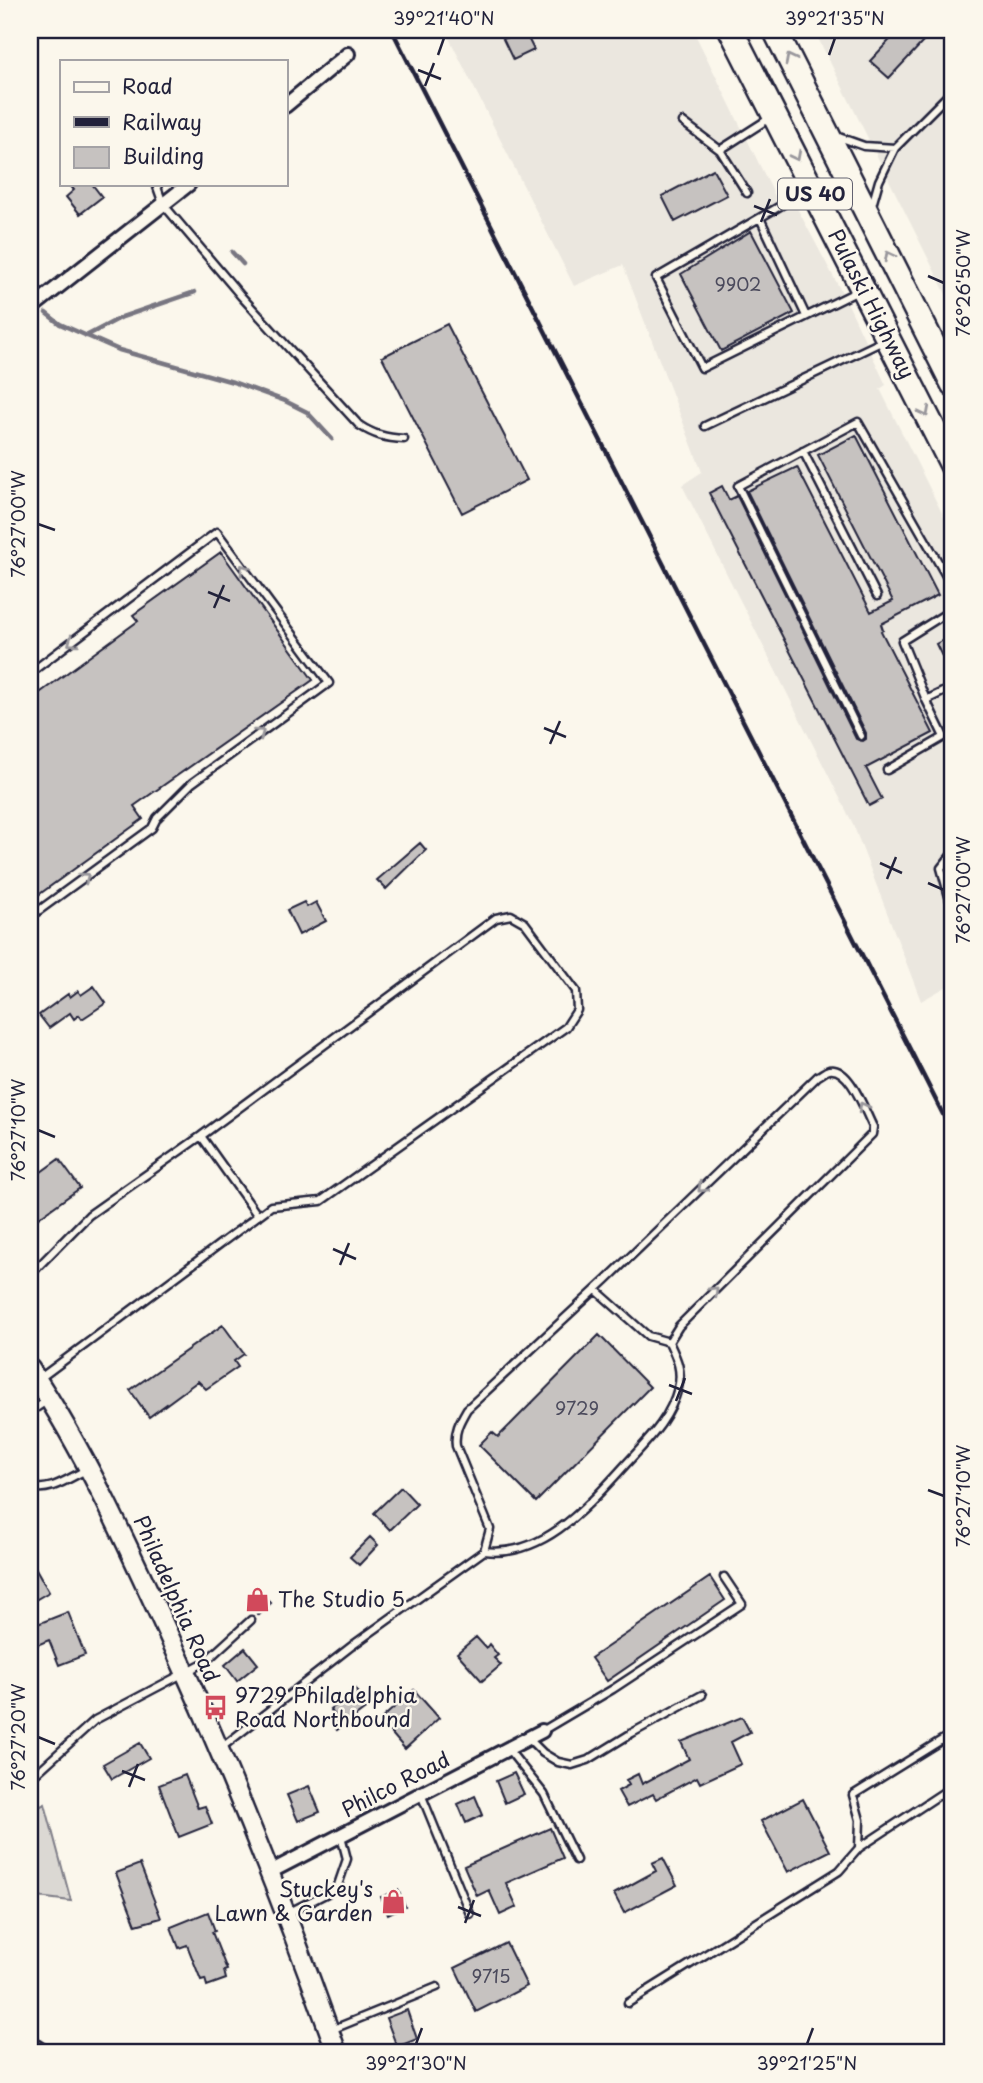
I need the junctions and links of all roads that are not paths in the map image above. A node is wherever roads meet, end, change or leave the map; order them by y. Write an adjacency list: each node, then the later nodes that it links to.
1 (731, 30): 6 (highway, Pulaski Highway / US 40)
2 (775, 30): 8 (highway, Pulaski Highway / US 40, one-way to 2)
3 (348, 54): 5 (street)
4 (953, 90): 9 (lane)
5 (287, 104)
6 (775, 115): 10 (lane); 13 (highway, Pulaski Highway / US 40, one-way to 13)
7 (683, 122): 10 (lane)
8 (826, 132): 9 (lane); 16 (highway, Pulaski Highway / US 40)
9 (895, 148): 16 (lane)
10 (720, 150): 14 (lane)
11 (157, 186): 15 (lane)
12 (187, 186): 15 (street)
13 (812, 188): 17 (lane); 18 (highway, Pulaski Highway / US 40)
14 (747, 192)
15 (163, 204): 19 (street); 24 (lane)
16 (869, 217): 22 (highway, Pulaski Highway / US 40, one-way to 16)
17 (760, 218): 20 (lane); 20 (lane)
18 (863, 288): 20 (lane); 21 (highway, Pulaski Highway / US 40)
19 (30, 309)
20 (806, 316)
21 (888, 339): 23 (lane); 26 (highway, Pulaski Highway / US 40, one-way to 26)
22 (953, 384)
23 (705, 426)
24 (404, 439)
25 (803, 451): 27 (lane); 28 (lane); 33 (lane)
26 (953, 467)
27 (953, 588)
28 (877, 596)
29 (953, 609): 32 (lane)
30 (30, 673): 37 (lane, one-way to 30)
31 (953, 687): 32 (lane)
32 (926, 700): 34 (lane)
33 (861, 736)
34 (887, 770)
35 (953, 853): 36 (lane)
36 (953, 911)
37 (30, 917)
38 (201, 1136): 39 (lane); 39 (lane); 40 (lane)
39 (258, 1216): 43 (lane)
40 (30, 1275)
41 (596, 1290): 42 (lane); 42 (lane, one-way to 41); 48 (lane)
42 (669, 1342): 48 (lane)
43 (34, 1375): 44 (main road, Philadelphia Road)
44 (49, 1399): 45 (lane); 46 (main road, Philadelphia Road)
45 (30, 1412)
46 (89, 1468): 47 (lane); 51 (main road, Philadelphia Road)
47 (30, 1486)
48 (484, 1551): 56 (lane)
49 (724, 1577): 53 (lane)
50 (251, 1620): 51 (lane)
51 (185, 1671): 56 (main road, Philadelphia Road); 58 (lane)
52 (702, 1695): 55 (lane)
53 (542, 1731): 55 (street, Philco Road)
54 (953, 1733): 62 (lane)
55 (528, 1738): 57 (street, Philco Road)
56 (219, 1749): 64 (main road, Philadelphia Road)
57 (508, 1749): 60 (street, Philco Road); 63 (lane)
58 (30, 1779)
59 (953, 1786): 62 (lane)
60 (421, 1794): 61 (street, Philco Road); 65 (lane)
61 (341, 1835): 64 (street, Philco Road); 66 (lane)
62 (859, 1848): 68 (lane)
63 (576, 1860)
64 (268, 1873): 66 (main road, Philadelphia Road)
65 (470, 1914)
66 (285, 1915): 69 (main road, Philadelphia Road)
67 (437, 1987): 69 (lane)
68 (628, 2003)
69 (329, 2031): 72 (main road, Philadelphia Road)
70 (30, 2043): 71 (street)
71 (45, 2053)
72 (337, 2053)

